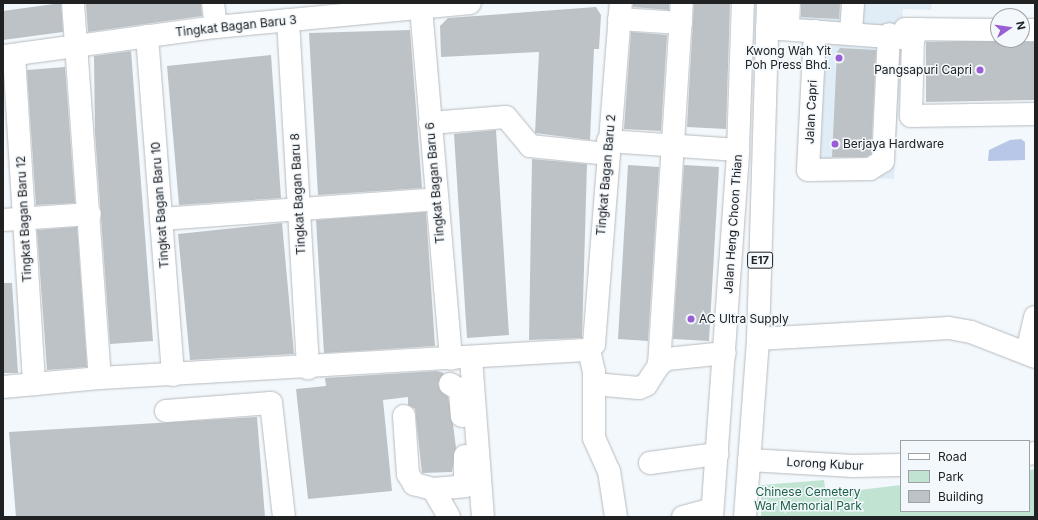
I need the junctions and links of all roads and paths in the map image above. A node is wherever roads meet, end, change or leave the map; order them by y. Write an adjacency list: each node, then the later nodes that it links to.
1 (73, 3): 20 (main road)
2 (213, 3): 12 (main road)
3 (470, 3): 8 (main road, Tingkat Bagan Baru 3)
4 (744, 3): 26 (main road, Jalan Heng Choon Thian / E17)
5 (768, 3): 13 (main road, E17)
6 (789, 3): 13 (main road)
7 (852, 3): 16 (main road)
8 (421, 8): 11 (main road, Tingkat Bagan Baru 3); 23 (main road, Tingkat Bagan Baru 6)
9 (620, 11): 10 (main road); 25 (main road, Tingkat Bagan Baru 2)
10 (681, 13): 24 (main road)
11 (294, 14): 12 (main road, Tingkat Bagan Baru 3); 28 (main road, Tingkat Bagan Baru 8)
12 (216, 27): 19 (main road, Tingkat Bagan Baru 3)
13 (777, 29): 14 (main road); 33 (main road, E17)
14 (815, 30): 16 (main road); 17 (main road, Jalan Capri)
15 (990, 30): 18 (main road)
16 (851, 32): 17 (main road)
17 (889, 34): 18 (main road)
18 (916, 34): 22 (main road)
19 (147, 36): 20 (main road, Tingkat Bagan Baru 3); 31 (main road, Tingkat Bagan Baru 10)
20 (79, 46): 21 (main road, Tingkat Bagan Baru 3); 29 (main road)
21 (8, 55): 30 (main road, Tingkat Bagan Baru 12)
22 (1035, 114)
23 (430, 123): 25 (main road); 27 (main road, Tingkat Bagan Baru 6)
24 (671, 146): 25 (main road); 26 (main road); 38 (main road)
25 (608, 147): 34 (main road, Tingkat Bagan Baru 2)
26 (738, 150): 35 (main road, Jalan Heng Choon Thian / E17)
27 (437, 199): 28 (main road); 37 (main road, Tingkat Bagan Baru 6)
28 (299, 207): 31 (main road); 39 (main road, Tingkat Bagan Baru 8)
29 (90, 214): 30 (main road); 41 (main road)
30 (13, 219): 42 (main road, Tingkat Bagan Baru 12)
31 (161, 219): 40 (main road, Tingkat Bagan Baru 10)
32 (1035, 317): 36 (main road)
33 (758, 339): 36 (main road); 49 (main road, E17)
34 (590, 349): 37 (main road); 44 (main road, Tingkat Bagan Baru 2)
35 (725, 353): 38 (main road); 48 (main road, Jalan Heng Choon Thian / E17)
36 (1031, 354)
37 (461, 358): 39 (main road); 56 (main road, Tingkat Bagan Baru 6)
38 (659, 365): 44 (main road)
39 (308, 368): 40 (main road)
40 (173, 375): 41 (main road)
41 (100, 378): 42 (main road)
42 (34, 384): 45 (main road)
43 (450, 384): 52 (main road)
44 (594, 384): 57 (main road, Tingkat Bagan Baru 2)
45 (3, 387)
46 (166, 411): 54 (main road)
47 (404, 416): 52 (main road)
48 (717, 454): 50 (main road); 53 (main road, Jalan Heng Choon Thian / E17)
49 (749, 460): 51 (main road, Lorong Kubur); 59 (main road, E17)
50 (650, 463)
51 (900, 465)
52 (433, 489): 55 (main road)
53 (712, 513): 58 (main road)
54 (284, 517)
55 (450, 517)
56 (483, 517)
57 (616, 517)
58 (683, 517)
59 (745, 517)

